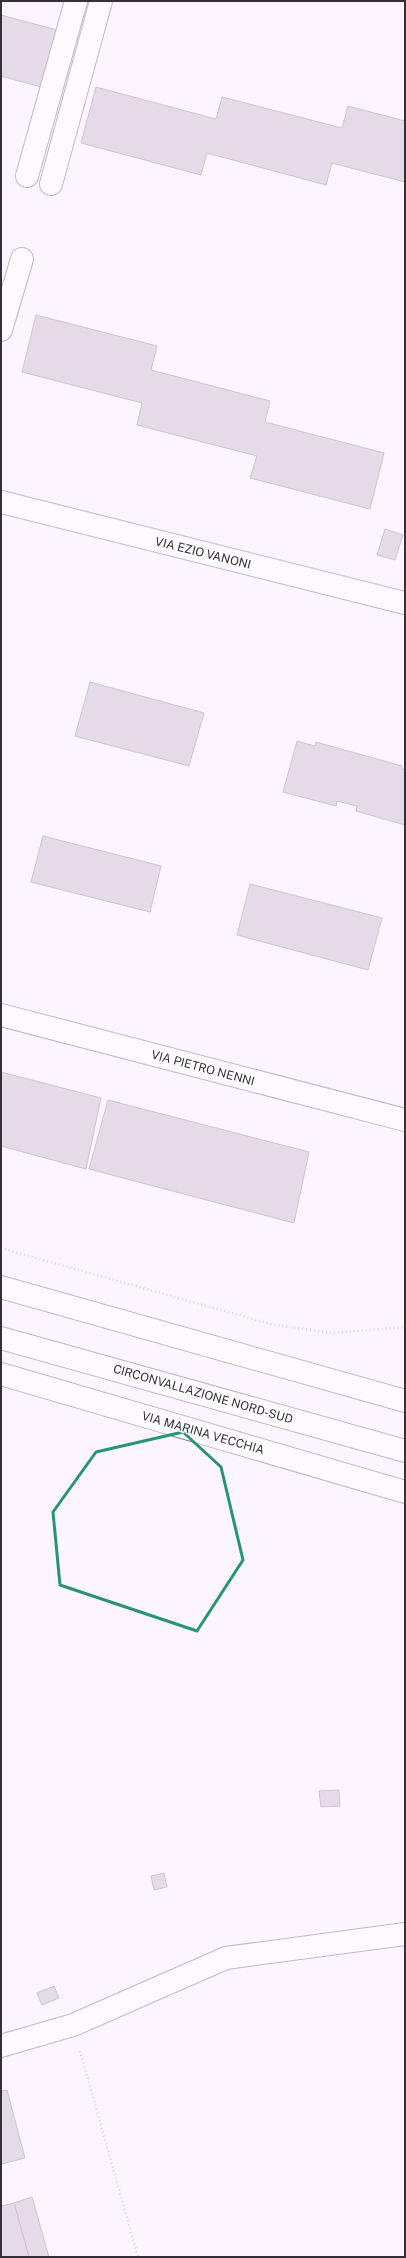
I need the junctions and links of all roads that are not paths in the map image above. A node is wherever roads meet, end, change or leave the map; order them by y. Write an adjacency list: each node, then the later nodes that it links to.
1 (76, 1): 3 (main road)
2 (101, 1): 4 (main road)
3 (28, 176)
4 (51, 184)
5 (22, 260): 6 (main road)
6 (1, 330)
7 (1, 502): 8 (main road, VIA EZIO VANONI)
8 (405, 603)
9 (1, 1015): 10 (main road, VIA PIETRO NENNI)
10 (405, 1120)
11 (1, 1287): 14 (main road)
12 (1, 1338): 15 (main road, CIRCONVALLAZIONE NORD-SUD)
13 (1, 1374): 16 (main road, VIA MARINA VECCHIA)
14 (405, 1401)
15 (405, 1451)
16 (405, 1492)
17 (405, 1934): 18 (main road)
18 (1, 2046)

